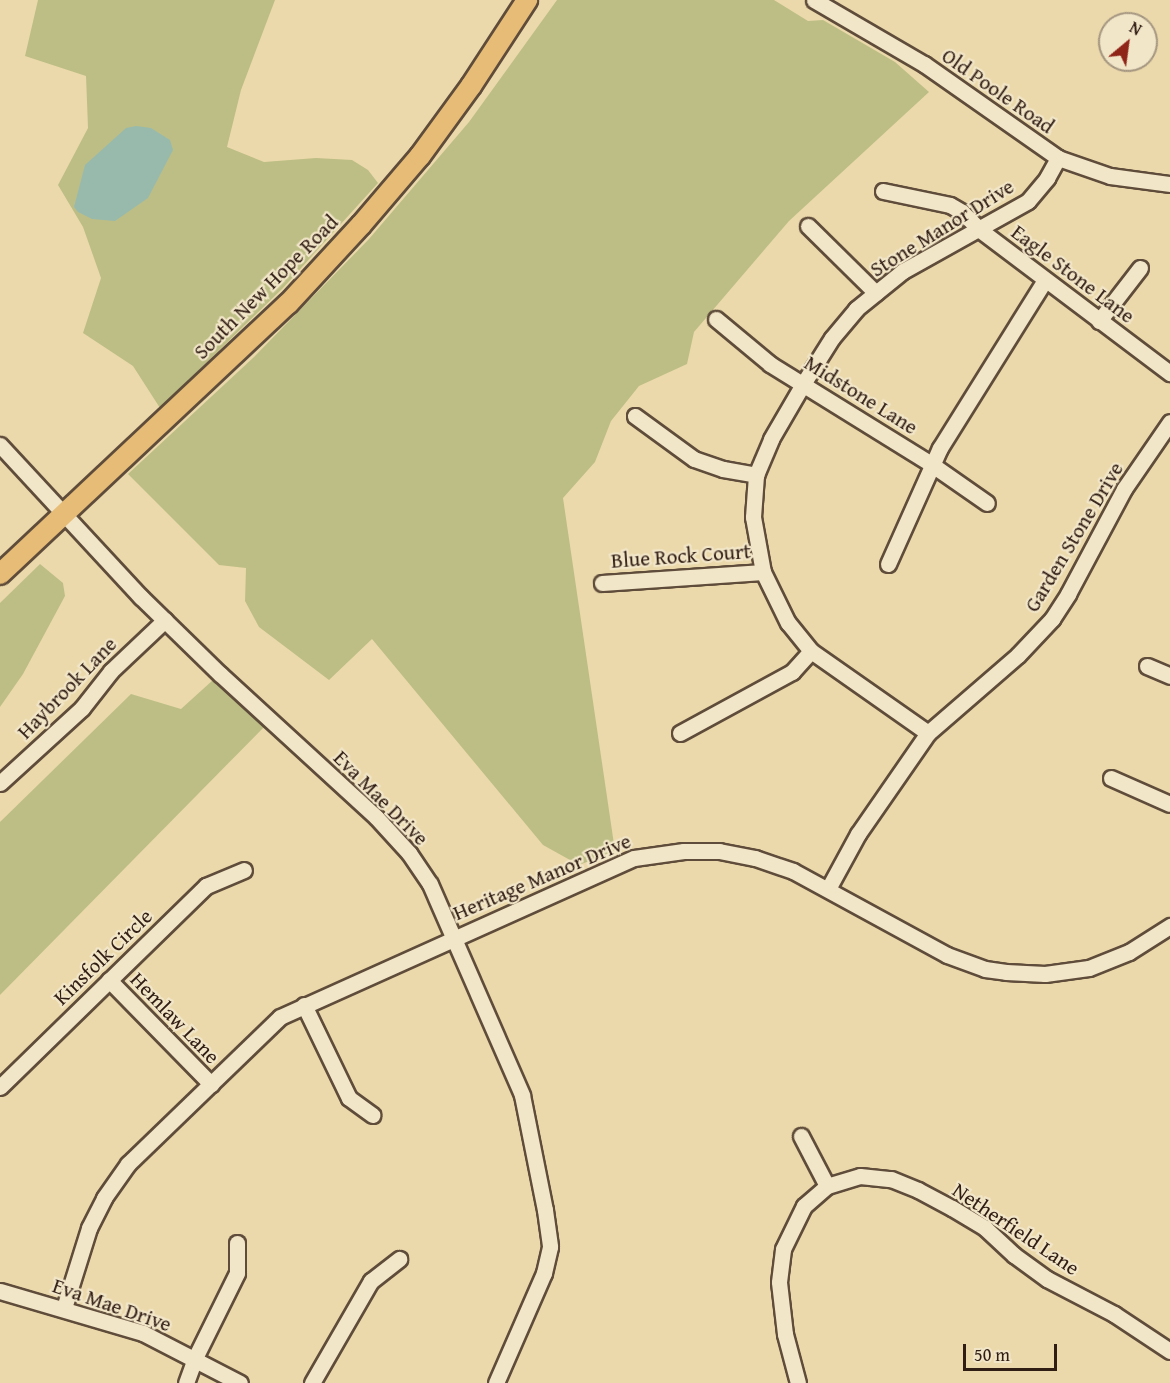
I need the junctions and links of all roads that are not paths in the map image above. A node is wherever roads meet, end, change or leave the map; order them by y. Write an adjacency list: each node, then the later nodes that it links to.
1 (527, 0): 21 (main road, South New Hope Road)
2 (814, 0): 3 (street, Old Poole Road)
3 (1058, 158): 4 (street, Old Poole Road); 7 (street, Stone Manor Drive)
4 (1170, 184)
5 (883, 190): 7 (street, Eagle Stone Lane)
6 (808, 226): 10 (street)
7 (980, 230): 9 (street, Eagle Stone Lane); 10 (street, Stone Manor Drive)
8 (1140, 268): 12 (street)
9 (1045, 280): 12 (street, Eagle Stone Lane); 18 (street)
10 (876, 293): 14 (street, Stone Manor Drive)
11 (716, 319): 14 (street, Midstone Lane)
12 (1099, 321): 13 (street, Eagle Stone Lane)
13 (1170, 373)
14 (803, 384): 18 (street, Midstone Lane); 19 (street, Stone Manor Drive)
15 (635, 416): 19 (street)
16 (1170, 422): 31 (street, Garden Stone Drive)
17 (0, 445): 21 (street, Eva Mae Drive)
18 (931, 464): 20 (street, Midstone Lane); 22 (street)
19 (756, 475): 23 (street, Stone Manor Drive)
20 (987, 503)
21 (64, 513): 24 (main road, South New Hope Road); 26 (street, Eva Mae Drive)
22 (888, 564)
23 (764, 572): 25 (street, Blue Rock Court); 27 (street, Stone Manor Drive)
24 (0, 574)
25 (602, 583)
26 (165, 620): 33 (street, Haybrook Lane); 38 (street, Eva Mae Drive)
27 (811, 651): 30 (street); 31 (street, Stone Manor Drive)
28 (1147, 666): 29 (street)
29 (1170, 676)
30 (680, 733)
31 (928, 733): 36 (street, Garden Stone Drive)
32 (1110, 778): 34 (street)
33 (0, 783)
34 (1170, 804)
35 (244, 870): 39 (street, Kinsfolk Circle)
36 (828, 890): 37 (street, Heritage Manor Drive); 38 (street, Heritage Manor Drive)
37 (1170, 926)
38 (455, 938): 40 (street, Heritage Manor Drive); 55 (street, Eva Mae Drive)
39 (109, 980): 41 (street, Hemlaw Lane); 42 (street, Kinsfolk Circle)
40 (304, 1005): 41 (street, Heritage Manor Drive); 43 (street)
41 (211, 1084): 49 (street, Heritage Manor Drive)
42 (0, 1087)
43 (372, 1115)
44 (801, 1136): 45 (street)
45 (827, 1186): 50 (street, Netherfield Lane); 56 (street, Netherfield Lane)
46 (237, 1243): 51 (street)
47 (399, 1259): 54 (street)
48 (0, 1291): 49 (street, Eva Mae Drive)
49 (64, 1308): 51 (street, Eva Mae Drive)
50 (1170, 1352)
51 (195, 1358): 52 (street); 53 (street, Eva Mae Drive)
52 (186, 1383)
53 (240, 1383)
54 (312, 1383)
55 (496, 1383)
56 (798, 1383)

